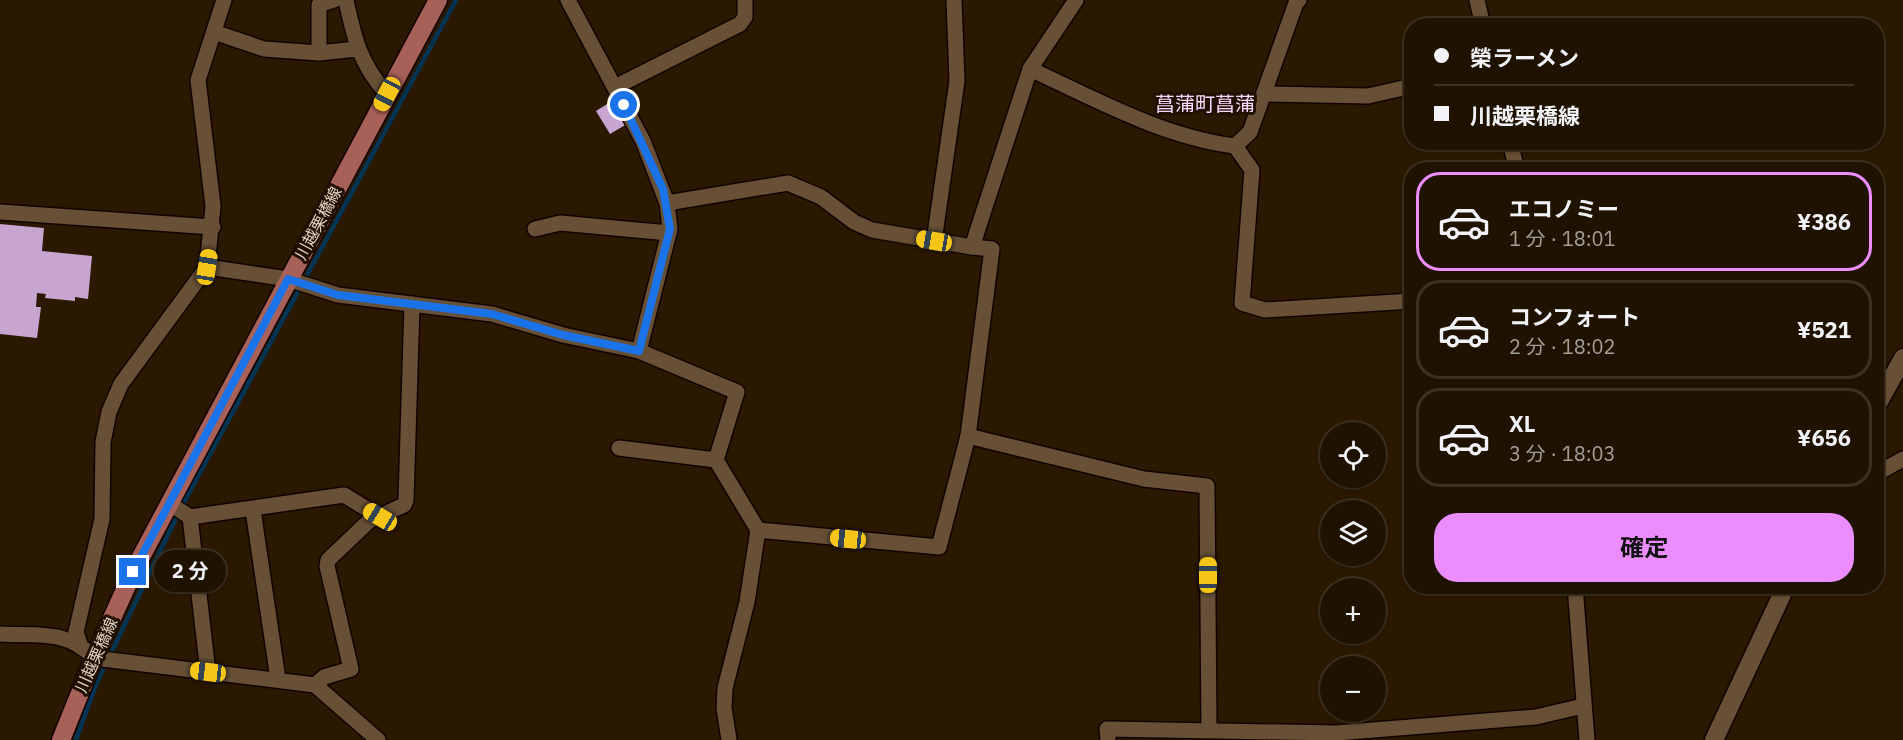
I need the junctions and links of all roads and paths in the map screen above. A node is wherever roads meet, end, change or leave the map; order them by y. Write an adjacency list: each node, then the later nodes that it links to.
1 (224, 0): 12 (street)
2 (334, 0): 14 (street)
3 (346, 0): 13 (street)
4 (438, 0): 18 (main road, 川越栗橋線)
5 (567, 0): 16 (street)
6 (745, 0): 16 (street)
7 (954, 0): 26 (street)
8 (1076, 0): 15 (street)
9 (1299, 0): 19 (street)
10 (1477, 0): 11 (street)
11 (1481, 18)
12 (214, 32): 14 (street); 23 (street)
13 (357, 49): 14 (street); 18 (street)
14 (319, 53)
15 (1030, 69): 20 (street); 27 (street)
16 (615, 87): 21 (street)
17 (1404, 88): 19 (street)
18 (387, 94): 29 (main road, 川越栗橋線)
19 (1264, 94): 20 (street)
20 (1235, 146): 30 (street)
21 (667, 203): 25 (street); 26 (street)
22 (0, 212): 23 (street)
23 (213, 227): 28 (street)
24 (535, 229): 25 (street)
25 (669, 233): 32 (street)
26 (934, 241): 27 (street)
27 (972, 247): 35 (street)
28 (207, 267): 29 (street); 48 (street)
29 (288, 279): 31 (street); 40 (main road, 川越栗橋線)
30 (1404, 301)
31 (412, 304): 32 (street); 43 (street)
32 (639, 351): 38 (street)
33 (1903, 358): 34 (street)
34 (1884, 392)
35 (968, 436): 44 (street); 54 (street)
36 (619, 448): 38 (street)
37 (1903, 459): 39 (street)
38 (716, 460): 44 (street)
39 (1884, 470)
40 (169, 503): 42 (street); 49 (main road, 川越栗橋線)
41 (253, 510): 42 (street); 43 (street); 51 (street)
42 (190, 517): 50 (street)
43 (380, 517): 52 (street)
44 (758, 530): 57 (street)
45 (1576, 594): 53 (street)
46 (1782, 594): 60 (street)
47 (0, 634): 48 (street)
48 (80, 644): 49 (street)
49 (93, 658): 50 (street); 55 (main road, 川越栗橋線)
50 (208, 672): 51 (street)
51 (278, 680): 52 (street)
52 (315, 685): 56 (street)
53 (1583, 706): 54 (street); 59 (street)
54 (1209, 729): 58 (street)
55 (61, 740)
56 (378, 740)
57 (729, 740)
58 (1108, 740)
59 (1587, 740)
60 (1714, 740)

